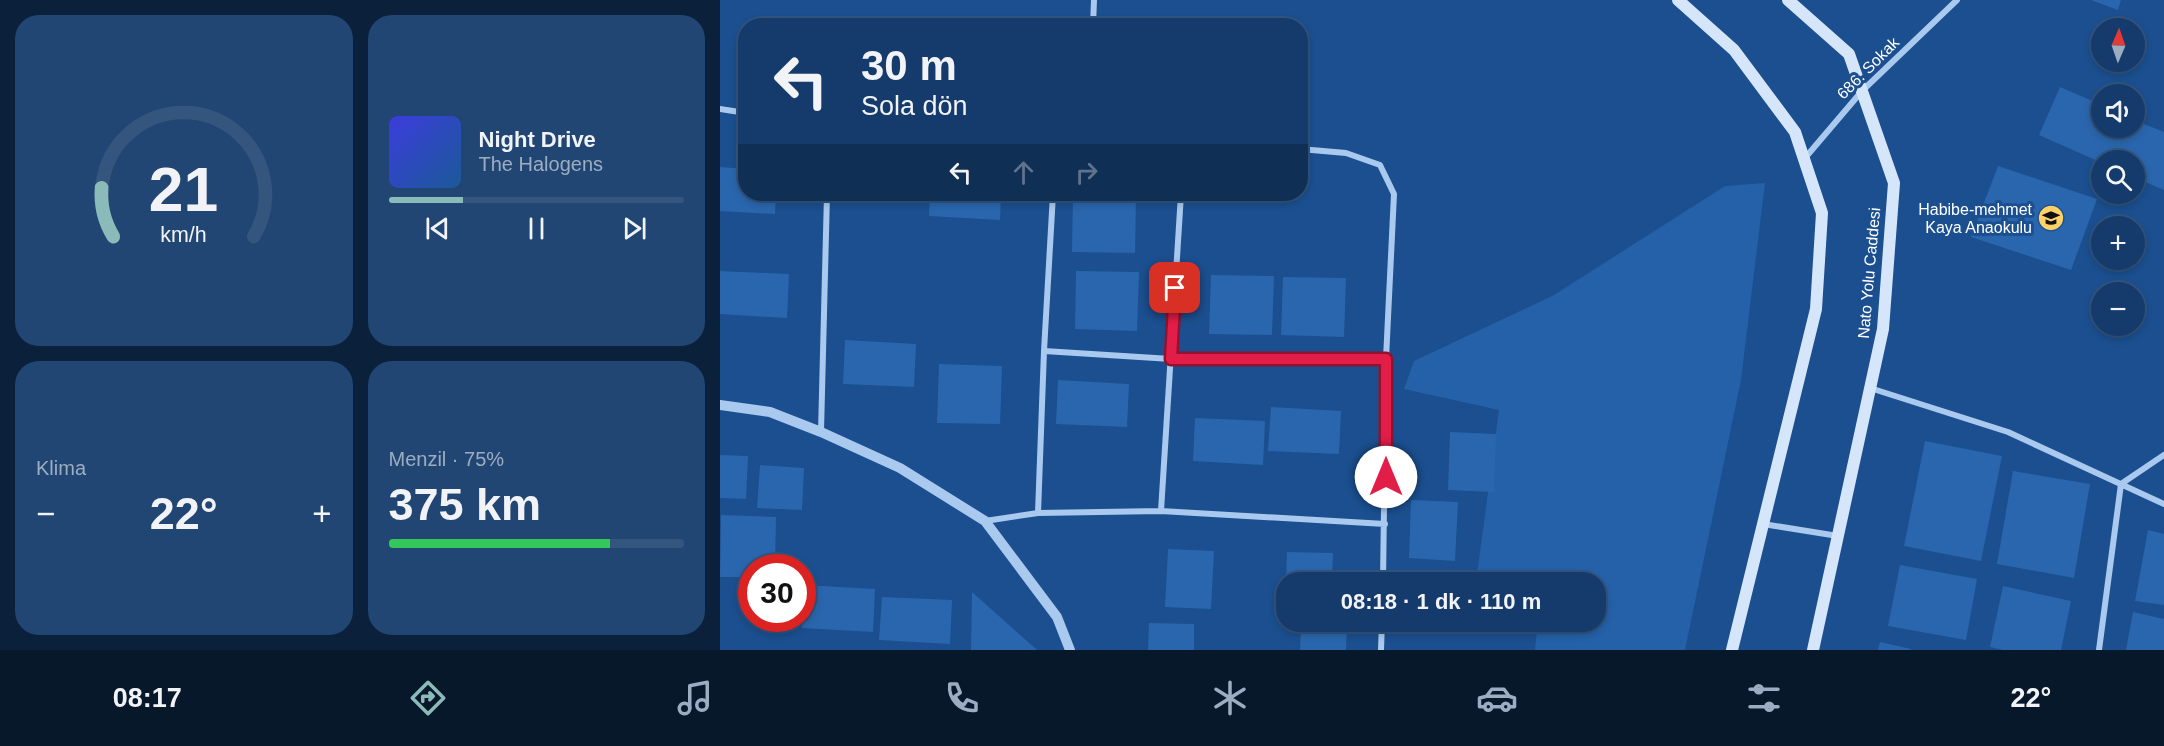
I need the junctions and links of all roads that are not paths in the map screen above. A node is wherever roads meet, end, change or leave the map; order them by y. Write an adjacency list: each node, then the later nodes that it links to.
1 (1094, 0): 5 (street)
2 (1678, 0): 10 (main road)
3 (1788, 0): 6 (main road, Nato Yolu Caddesi)
4 (1957, 0): 6 (street, 686. Sokak)
5 (1093, 18)
6 (1862, 91): 10 (street, 686. Sokak); 17 (main road, Nato Yolu Caddesi)
7 (720, 109): 8 (street)
8 (738, 112)
9 (1308, 150): 16 (street)
10 (1804, 159): 27 (main road)
11 (827, 201): 19 (street)
12 (1053, 201): 14 (street)
13 (1181, 201): 15 (street)
14 (1044, 351): 15 (street); 24 (street)
15 (1171, 359): 16 (street); 23 (street)
16 (1386, 359): 26 (street)
17 (1870, 388): 21 (street); 28 (main road, Nato Yolu Caddesi)
18 (720, 405): 19 (street)
19 (821, 432): 25 (street)
20 (2164, 455): 21 (street)
21 (2121, 484): 22 (street); 35 (street)
22 (2164, 504)
23 (1161, 511): 24 (street); 26 (street)
24 (1038, 513): 25 (street)
25 (985, 521): 31 (street)
26 (1385, 524): 29 (street)
27 (1763, 524): 28 (street); 33 (main road)
28 (1838, 536): 34 (main road, Nato Yolu Caddesi)
29 (1383, 572)
30 (1382, 632): 32 (street)
31 (1070, 650)
32 (1381, 650)
33 (1732, 650)
34 (1813, 650)
35 (2099, 650)

